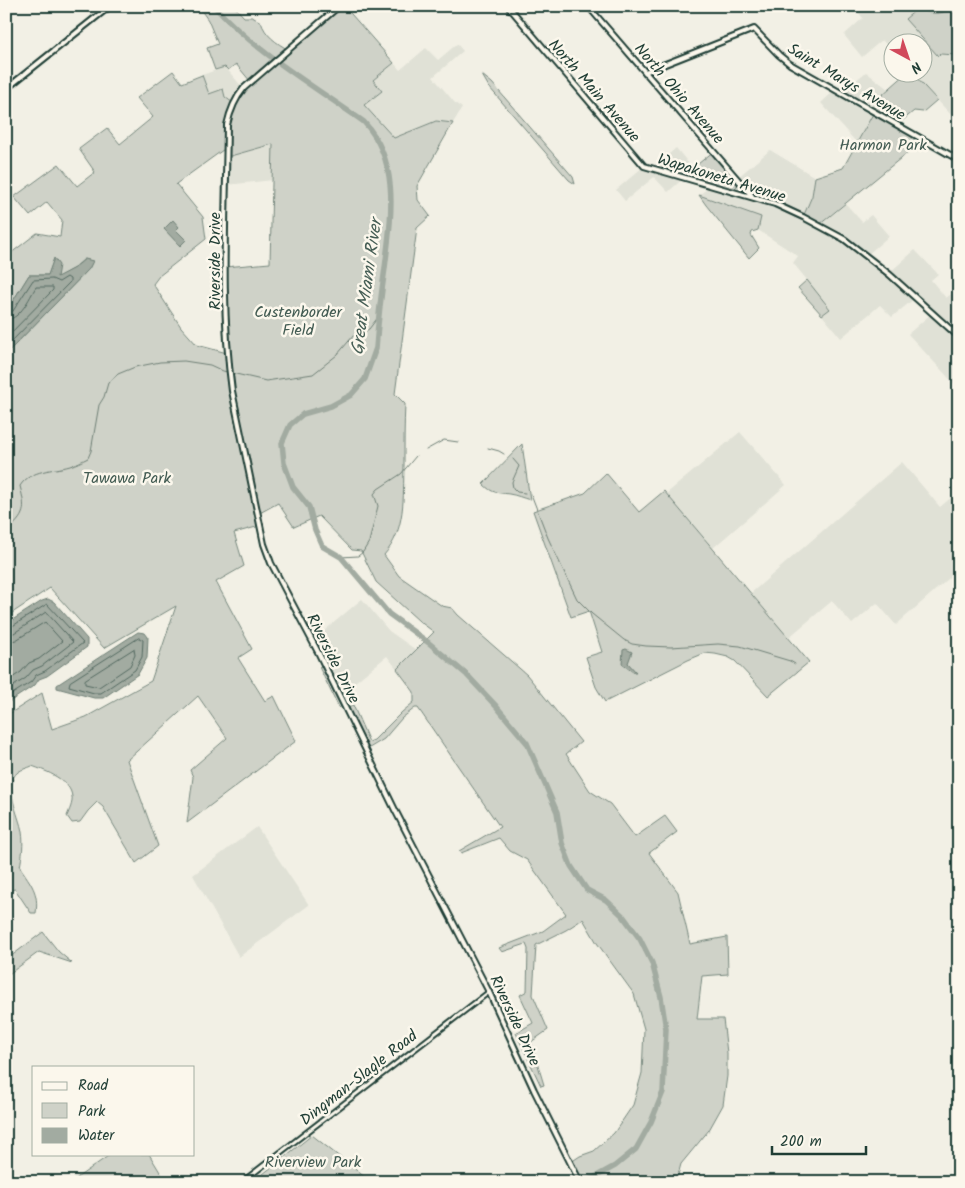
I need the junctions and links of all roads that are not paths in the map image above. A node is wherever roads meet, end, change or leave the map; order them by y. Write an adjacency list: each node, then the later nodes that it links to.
1 (110, 6): 6 (main road)
2 (339, 6): 13 (main road, Riverside Drive)
3 (508, 6): 8 (main road, North Main Avenue)
4 (588, 6): 5 (main road, North Ohio Avenue)
5 (644, 72): 7 (main road, Saint Marys Avenue); 9 (main road, North Ohio Avenue)
6 (6, 89)
7 (959, 160)
8 (644, 166): 10 (main road, Wapakoneta Avenue)
9 (736, 178): 10 (main road); 11 (main road, North Ohio Avenue)
10 (726, 188): 11 (main road, Wapakoneta Avenue)
11 (752, 196): 12 (main road, Wapakoneta Avenue)
12 (959, 337)
13 (489, 992): 14 (street, Dingman-Slagle Road); 15 (main road, Riverside Drive)
14 (242, 1182)
15 (580, 1182)

